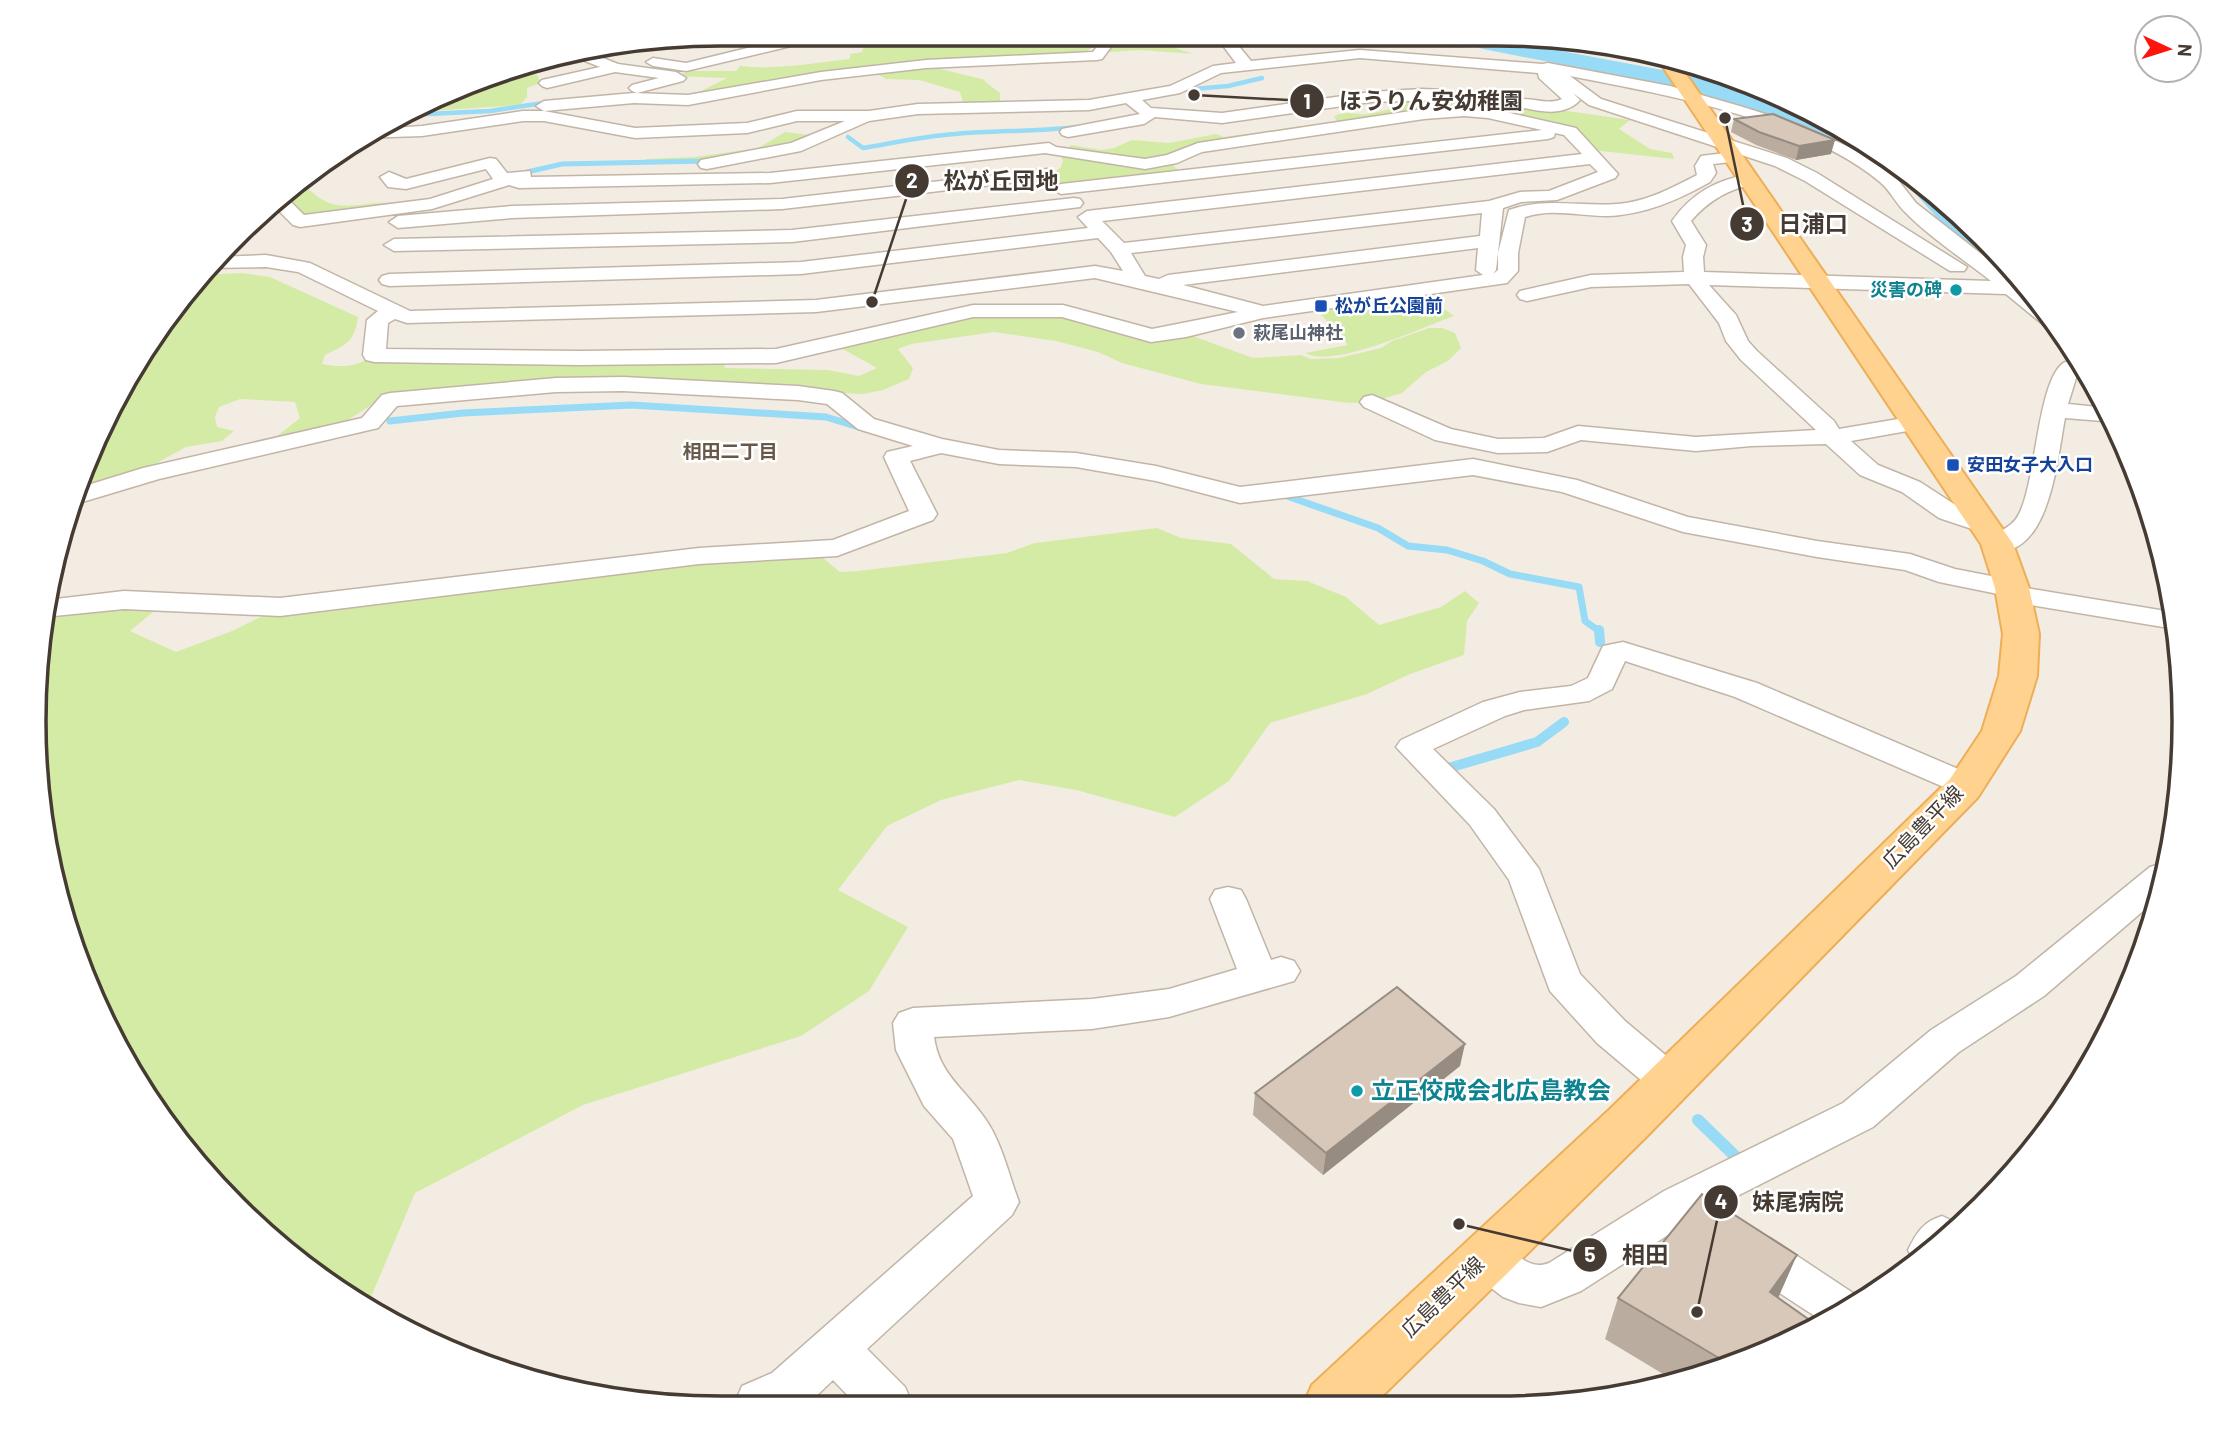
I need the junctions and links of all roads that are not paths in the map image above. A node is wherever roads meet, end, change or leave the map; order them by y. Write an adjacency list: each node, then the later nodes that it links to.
1 (769, 46): 5 (street)
2 (803, 46): 5 (street)
3 (1105, 46): 26 (street)
4 (1232, 46): 14 (street)
5 (772, 47): 11 (street)
6 (1462, 47): 18 (street)
7 (670, 48): 11 (street)
8 (613, 54): 11 (street)
9 (1396, 56): 12 (street); 18 (street); 21 (street)
10 (590, 58): 15 (street)
11 (631, 58)
12 (1322, 58): 13 (street); 20 (street)
13 (1294, 62): 14 (street); 19 (street)
14 (1251, 64): 22 (street); 27 (street)
15 (615, 68): 24 (street); 26 (street)
16 (1675, 70): 25 (main road, 広島豊平線)
17 (534, 72): 26 (street)
18 (1565, 74): 25 (street); 28 (street); 39 (street)
19 (1310, 75)
20 (1342, 76)
21 (1455, 76)
22 (1266, 80)
23 (677, 90): 24 (street)
24 (613, 93): 26 (street)
25 (1692, 97): 39 (main road, 広島豊平線); 70 (street)
26 (532, 98): 30 (street); 33 (street)
27 (1131, 99): 28 (street); 30 (street)
28 (1147, 112): 32 (street)
29 (1420, 114): 31 (street); 35 (street); 38 (street)
30 (869, 116): 34 (street)
31 (1570, 131): 35 (street); 37 (street)
32 (1068, 132)
33 (388, 133)
34 (849, 142): 36 (street); 41 (street)
35 (1466, 143): 42 (street); 43 (street)
36 (1051, 150): 38 (street); 44 (street); 47 (street)
37 (1595, 158): 43 (street); 51 (street)
38 (1171, 159): 45 (street)
39 (1736, 160): 64 (street); 66 (main road, 広島豊平線); 67 (street); 68 (street)
40 (560, 164): 48 (street)
41 (583, 164)
42 (1278, 166): 45 (street); 49 (street)
43 (1480, 171): 49 (street); 51 (street)
44 (1046, 174): 50 (street); 53 (street)
45 (1189, 175): 53 (street)
46 (388, 177): 48 (street)
47 (770, 178): 48 (street); 50 (street)
48 (509, 180): 54 (street)
49 (1310, 192): 53 (street); 56 (street)
50 (782, 204): 54 (street); 57 (street)
51 (1496, 204): 56 (street); 58 (street)
52 (284, 205): 55 (street)
53 (1081, 210): 57 (street); 63 (street); 69 (street)
54 (396, 215): 55 (street); 59 (street)
55 (300, 221): 62 (street)
56 (1346, 221): 60 (street); 63 (street)
57 (792, 236): 59 (street); 69 (street)
58 (1490, 241): 60 (street); 67 (street)
59 (394, 245): 65 (street)
60 (1390, 252): 63 (street); 71 (street)
61 (224, 263): 62 (street)
62 (287, 263): 74 (street)
63 (1134, 269): 69 (street); 75 (street)
64 (1695, 278): 66 (street); 72 (street); 82 (street)
65 (389, 280): 69 (street); 74 (street)
66 (1819, 281): 68 (street); 81 (main road, 広島豊平線)
67 (1485, 282): 71 (street)
68 (1988, 286): 70 (street)
69 (809, 287): 74 (street); 76 (street)
70 (2010, 288): 73 (street)
71 (1435, 289): 75 (street)
72 (1527, 295)
73 (2021, 297)
74 (384, 305): 76 (street)
75 (1263, 312): 76 (street)
76 (827, 346)
77 (2072, 367): 79 (street)
78 (1372, 402): 83 (street)
79 (2055, 410): 80 (street); 89 (street)
80 (2098, 415)
81 (1916, 423): 82 (street); 89 (main road, 広島豊平線)
82 (1832, 437): 84 (street); 89 (street)
83 (1458, 439): 84 (street); 86 (street)
84 (1556, 442): 87 (street)
85 (942, 446): 86 (street); 88 (street); 91 (street)
86 (1474, 467): 87 (street)
87 (1526, 475): 90 (street)
88 (85, 495)
89 (1990, 535): 90 (main road, 広島豊平線)
90 (2012, 591): 92 (street); 93 (main road, 広島豊平線)
91 (55, 608)
92 (2164, 619)
93 (1965, 784): 96 (main road, 広島豊平線); 96 (street)
94 (2150, 885): 97 (street)
95 (1228, 899): 100 (street)
96 (1668, 1080): 98 (main road, 広島豊平線)
97 (1680, 1204): 98 (street); 99 (street)
98 (1485, 1257): 103 (main road, 広島豊平線)
99 (1835, 1304)
100 (835, 1349): 101 (street); 102 (street)
101 (773, 1396)
102 (881, 1396)
103 (1342, 1396)

